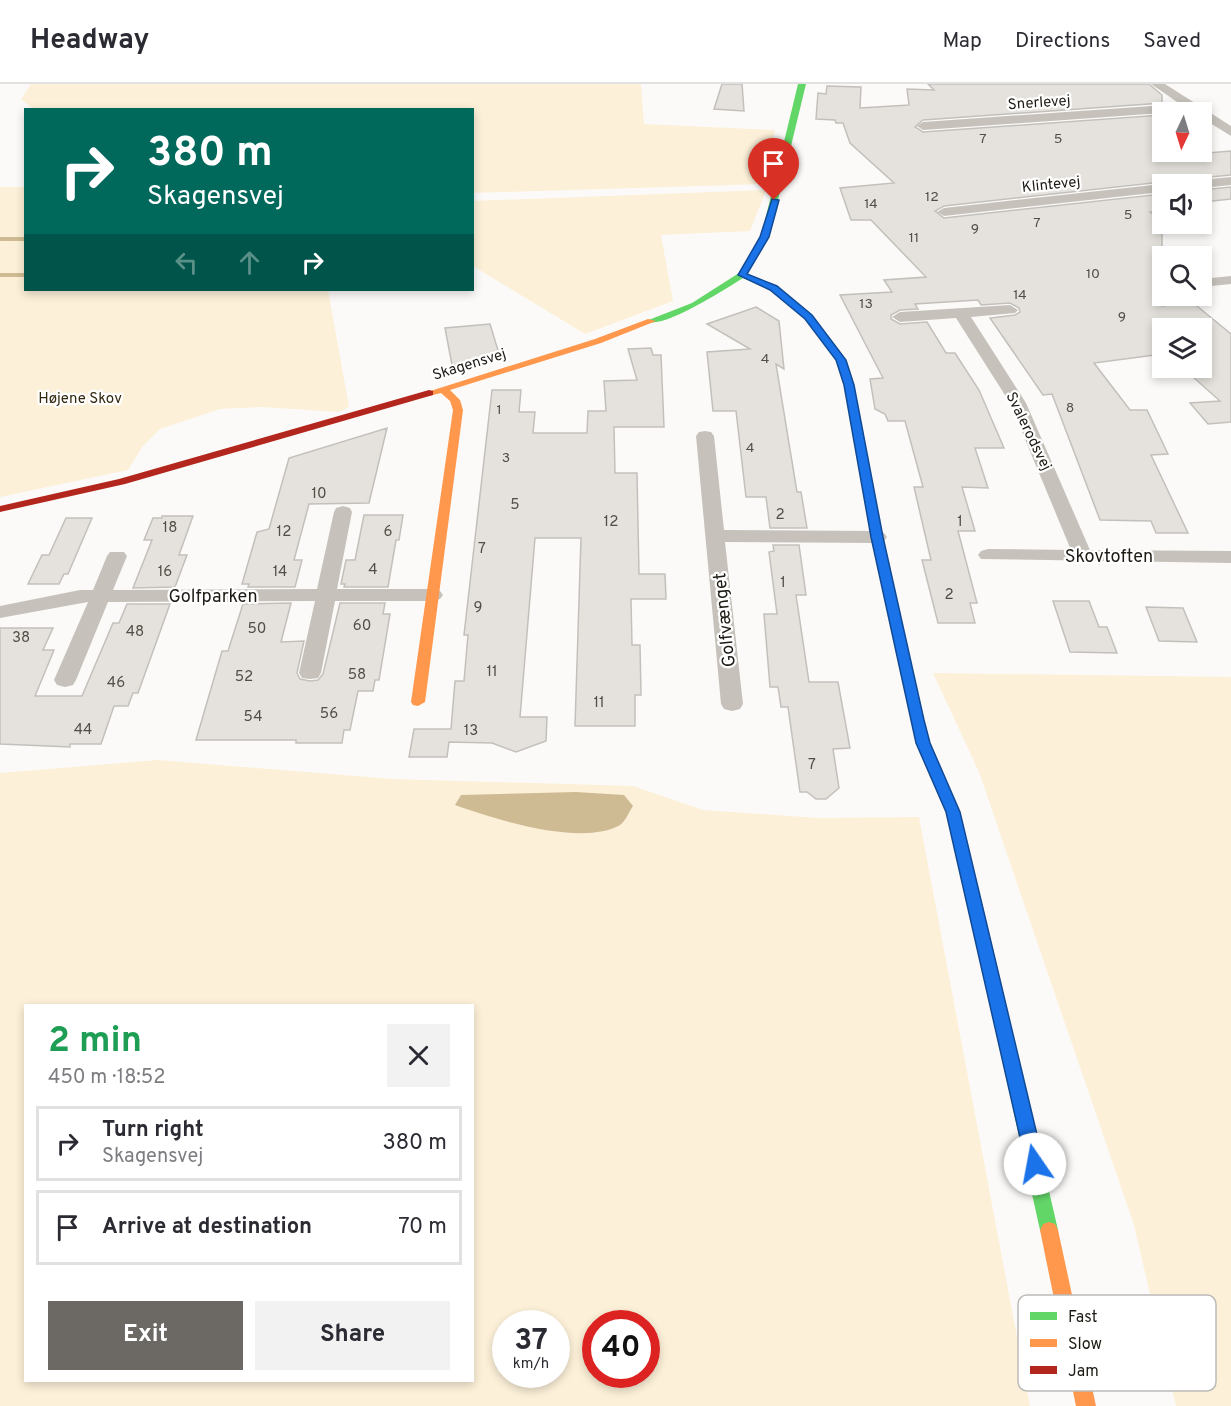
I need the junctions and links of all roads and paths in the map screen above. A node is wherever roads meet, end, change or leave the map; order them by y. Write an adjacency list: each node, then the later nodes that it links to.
1 (802, 84): 12 (street, Skagensvej)
2 (1157, 84): 3 (street)
3 (1185, 102)
4 (1152, 114): 6 (street, Snerlevej)
5 (1212, 119): 7 (street)
6 (923, 126)
7 (1230, 130)
8 (1231, 181): 9 (street)
9 (1212, 183)
10 (1152, 189): 11 (street, Klintevej)
11 (944, 212)
12 (742, 275): 18 (street, Skagensvej); 23 (street)
13 (1231, 280): 14 (street)
14 (1212, 282)
15 (1010, 310): 16 (street)
16 (961, 313): 17 (street); 26 (street, Svalerodsvej)
17 (900, 317)
18 (443, 389): 20 (street, Skagensvej); 28 (street)
19 (705, 436): 22 (street, Golfvænget)
20 (0, 509)
21 (343, 512): 30 (street)
22 (716, 536): 23 (street); 35 (street, Golfvænget)
23 (877, 537): 36 (street)
24 (988, 555): 26 (street, Skovtoften)
25 (117, 556): 29 (street)
26 (1083, 556): 27 (street, Skovtoften)
27 (1231, 557)
28 (433, 595): 30 (street, Golfparken); 34 (street)
29 (100, 596): 30 (street, Golfparken); 31 (street, Golfparken); 33 (street)
30 (326, 596): 32 (street)
31 (0, 612)
32 (310, 673)
33 (66, 680)
34 (418, 702)
35 (732, 704)
36 (1062, 1295)
37 (1083, 1391): 38 (street)
38 (1086, 1406)

